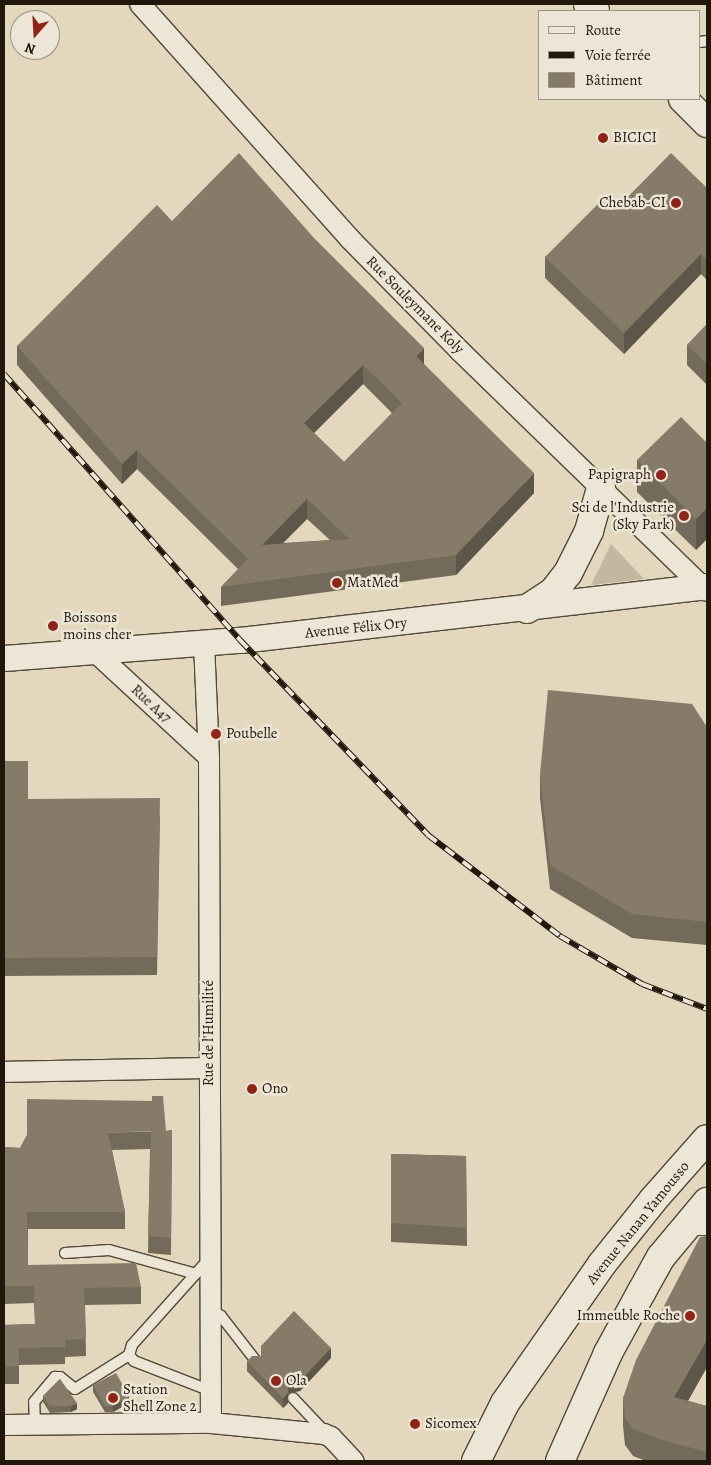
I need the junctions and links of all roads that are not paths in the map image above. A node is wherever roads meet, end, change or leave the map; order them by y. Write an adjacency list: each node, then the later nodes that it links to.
1 (140, 4): 4 (street, Rue Souleymane Koly)
2 (684, 100): 3 (main road)
3 (707, 123)
4 (601, 488): 5 (street, Rue Souleymane Koly); 6 (main road)
5 (706, 588): 6 (street, Avenue Félix Ory)
6 (527, 609): 7 (street, Avenue Félix Ory)
7 (204, 643): 8 (street, Avenue Félix Ory); 10 (street, Rue de l'Humilité)
8 (94, 652): 9 (street, Avenue Félix Ory); 10 (street, Rue A47)
9 (4, 658)
10 (209, 757): 11 (street, Rue de l'Humilité)
11 (209, 1068): 12 (street); 17 (street, Rue de l'Humilité)
12 (4, 1072)
13 (707, 1139): 29 (main road, Avenue Nanan Yamousso)
14 (707, 1202): 15 (main road)
15 (695, 1230): 30 (main road)
16 (65, 1253): 18 (lane)
17 (210, 1258): 18 (lane); 19 (street, Rue de l'Humilité)
18 (196, 1274): 20 (lane)
19 (210, 1309): 21 (lane); 22 (street, Rue de l'Humilité)
20 (129, 1355): 22 (lane); 25 (lane)
21 (256, 1361)
22 (211, 1391): 24 (street, Rue de l'Humilité)
23 (293, 1398): 27 (lane)
24 (211, 1423): 25 (street); 27 (street)
25 (35, 1424): 26 (street)
26 (4, 1425)
27 (327, 1435): 28 (street)
28 (352, 1461)
29 (476, 1461)
30 (560, 1461)

